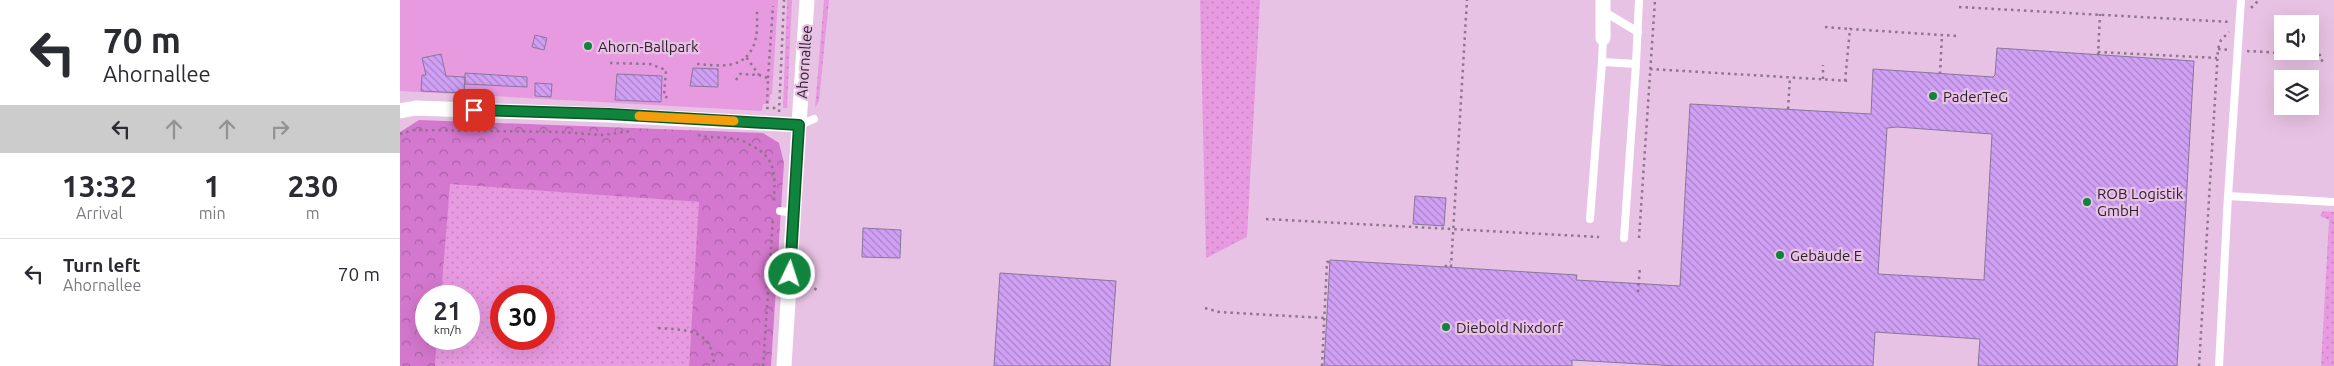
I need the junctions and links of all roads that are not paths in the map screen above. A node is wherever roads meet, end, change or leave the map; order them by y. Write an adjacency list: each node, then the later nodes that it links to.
1 (807, 0): 11 (street, Ahornallee)
2 (1639, 0): 5 (lane)
3 (2241, 0): 12 (lane)
4 (1603, 6): 5 (lane); 6 (street)
5 (1638, 32): 8 (lane)
6 (1603, 38): 7 (lane)
7 (1602, 62): 8 (lane); 14 (lane)
8 (1636, 64): 15 (lane)
9 (400, 110): 11 (street)
10 (814, 119): 11 (lane)
11 (799, 125): 16 (street, Ahornallee)
12 (2228, 196): 13 (lane); 17 (lane)
13 (2334, 202)
14 (1590, 219)
15 (1624, 238)
16 (784, 366)
17 (2219, 366)

